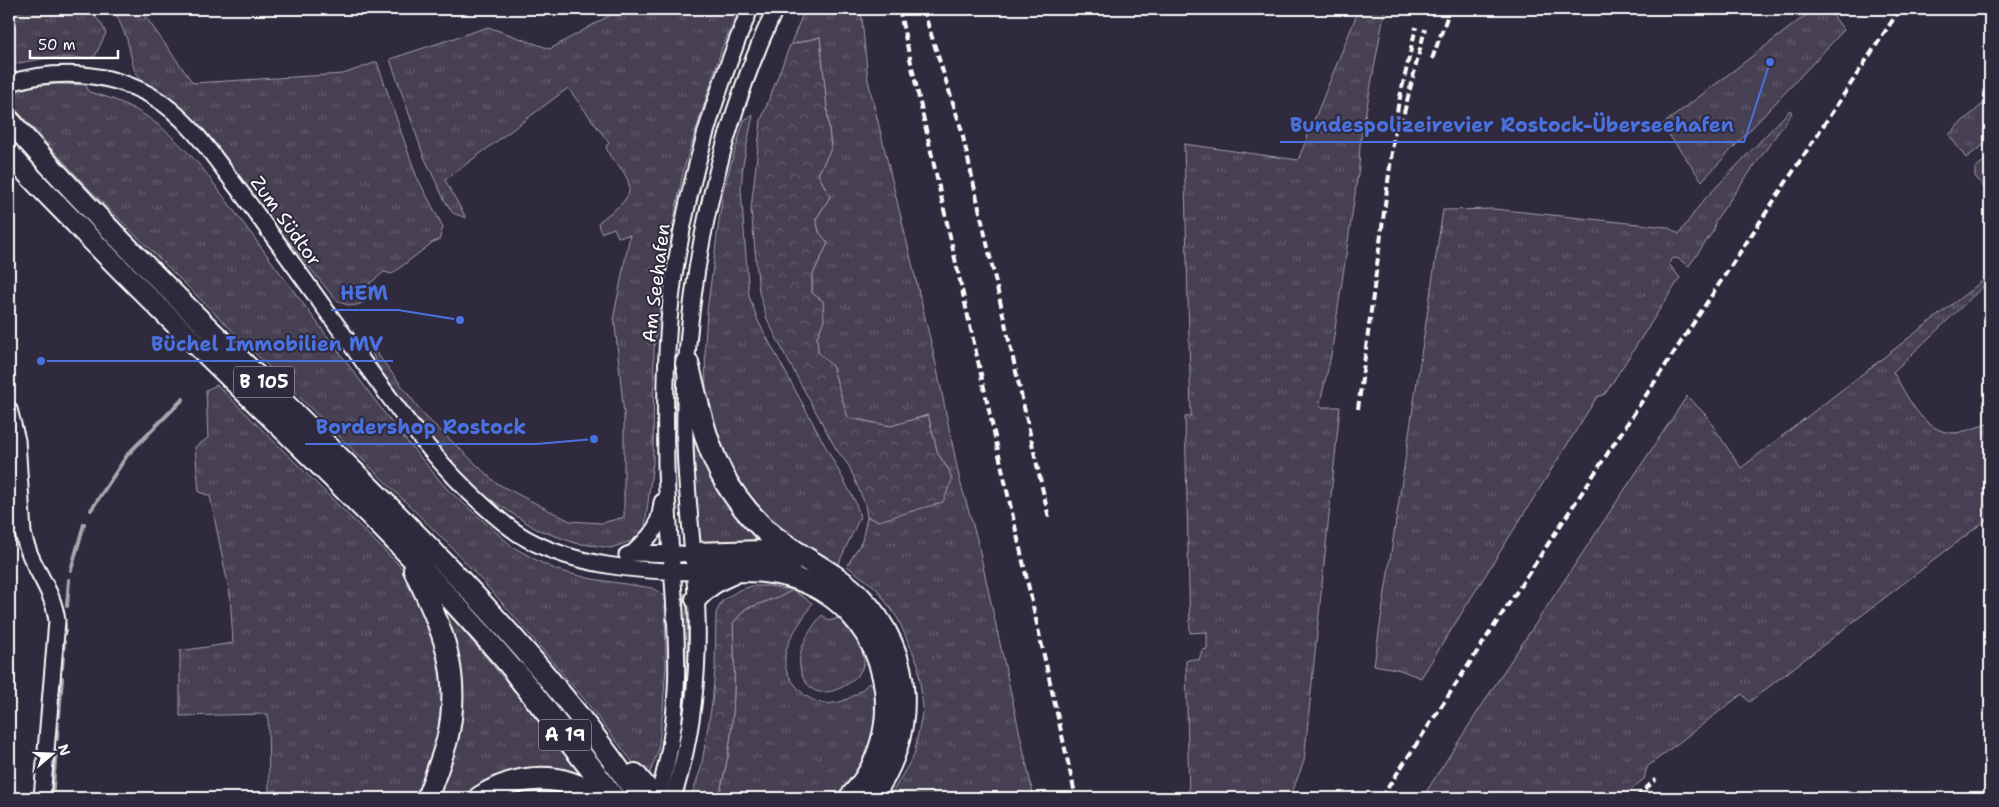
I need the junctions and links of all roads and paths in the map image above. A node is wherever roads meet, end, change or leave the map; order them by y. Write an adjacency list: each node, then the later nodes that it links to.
1 (750, 9): 8 (street, Am Seehafen)
2 (775, 9): 6 (street, Am Seehafen)
3 (12, 82): 12 (street, Zum Südtor)
4 (9, 120): 18 (highway, B 105)
5 (9, 153): 9 (highway, B 105)
6 (687, 363): 11 (street, Am Seehafen); 14 (highway)
7 (9, 409): 20 (street)
8 (666, 468): 10 (street); 11 (street, Am Seehafen)
9 (404, 550): 17 (highway, B 105); 21 (highway)
10 (633, 553): 11 (street, Zum Südtor); 12 (street, Zum Südtor)
11 (686, 560): 13 (highway); 14 (highway); 15 (street, Zum Südtor); 15 (street, Am Seehafen); 16 (street)
12 (600, 563): 15 (street, Zum Südtor)
13 (741, 570): 16 (highway); 27 (highway)
14 (823, 570): 28 (highway)
15 (673, 572): 26 (street, Am Seehafen)
16 (696, 599): 19 (street)
17 (516, 673): 24 (highway, A 19)
18 (584, 725): 25 (highway, B 105); 26 (highway)
19 (674, 794)
20 (42, 798)
21 (427, 798)
22 (480, 798): 23 (highway)
23 (597, 798)
24 (613, 798)
25 (639, 798)
26 (656, 798)
27 (849, 798)
28 (870, 798)

